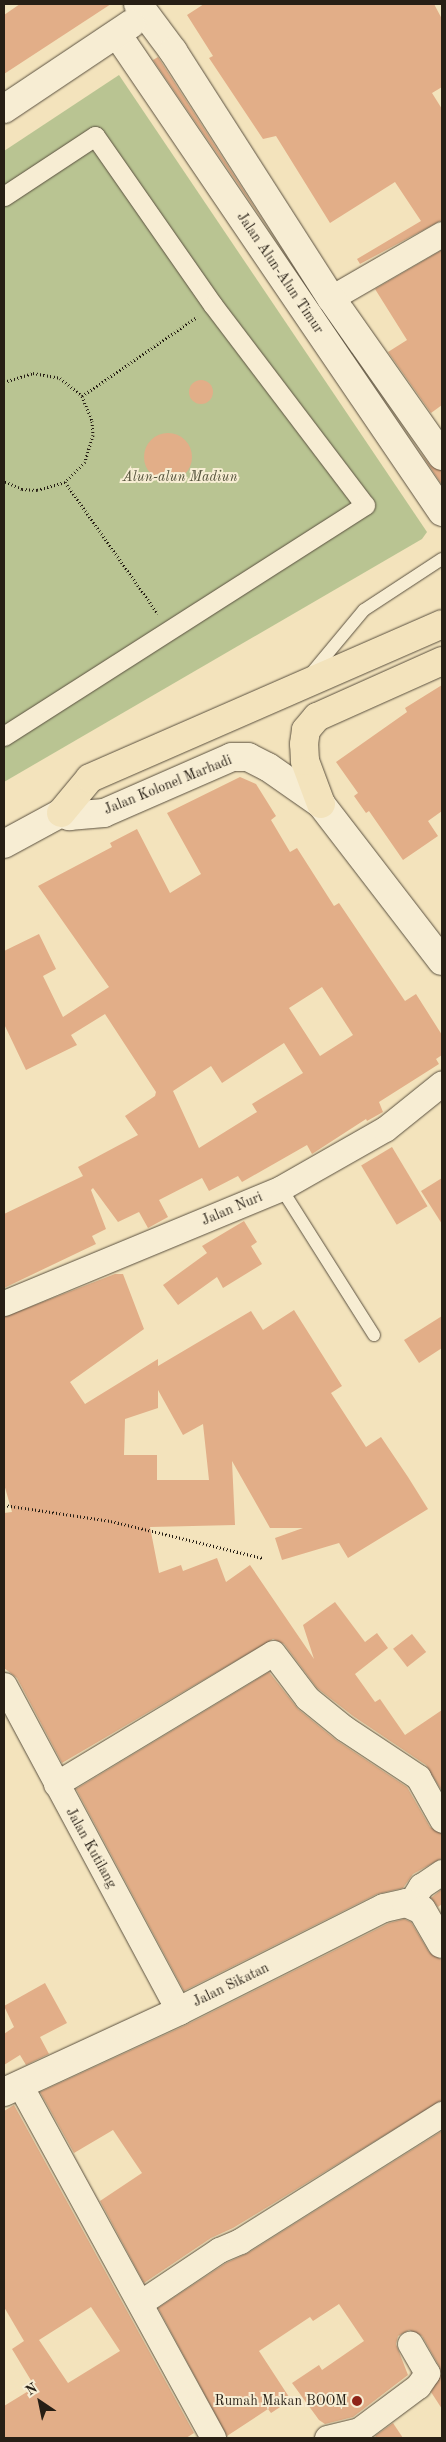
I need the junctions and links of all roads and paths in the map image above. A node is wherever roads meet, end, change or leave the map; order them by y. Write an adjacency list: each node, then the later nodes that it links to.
1 (148, 7): 2 (street); 6 (street, Jalan Alun-Alun Timur)
2 (117, 34): 3 (street); 13 (street, Jalan Alun-Alun Timur)
3 (4, 109)
4 (4, 196): 7 (street)
5 (442, 234): 6 (street)
6 (331, 298): 10 (street, Jalan Alun-Alun Timur)
7 (213, 305): 9 (path); 16 (street)
8 (4, 382): 9 (path)
9 (82, 396): 12 (path)
10 (442, 456)
11 (4, 481): 12 (path)
12 (65, 482): 16 (path)
13 (442, 512)
14 (442, 560): 18 (lane)
15 (442, 624): 18 (main road)
16 (170, 631): 19 (street)
17 (442, 661): 20 (main road)
18 (304, 682): 21 (main road)
19 (4, 736)
20 (321, 804): 21 (street, Jalan Kolonel Marhadi); 23 (street, Jalan Kolonel Marhadi)
21 (61, 813): 22 (street)
22 (4, 844)
23 (442, 961)
24 (442, 1083): 25 (street, Jalan Nuri)
25 (281, 1188): 26 (street, Jalan Nuri); 27 (lane)
26 (4, 1303)
27 (374, 1335)
28 (4, 1505): 29 (path)
29 (263, 1558)
30 (4, 1685): 31 (street, Jalan Kutilang)
31 (56, 1784): 32 (street); 36 (street, Jalan Kutilang)
32 (442, 1820)
33 (442, 1872): 34 (street)
34 (410, 1904): 35 (street); 36 (street, Jalan Sikatan)
35 (442, 1944)
36 (179, 2011): 37 (street, Jalan Sikatan)
37 (12, 2088): 39 (street)
38 (442, 2114): 39 (street)
39 (140, 2303): 41 (street)
40 (410, 2344): 42 (street)
41 (214, 2438)
42 (326, 2438)

